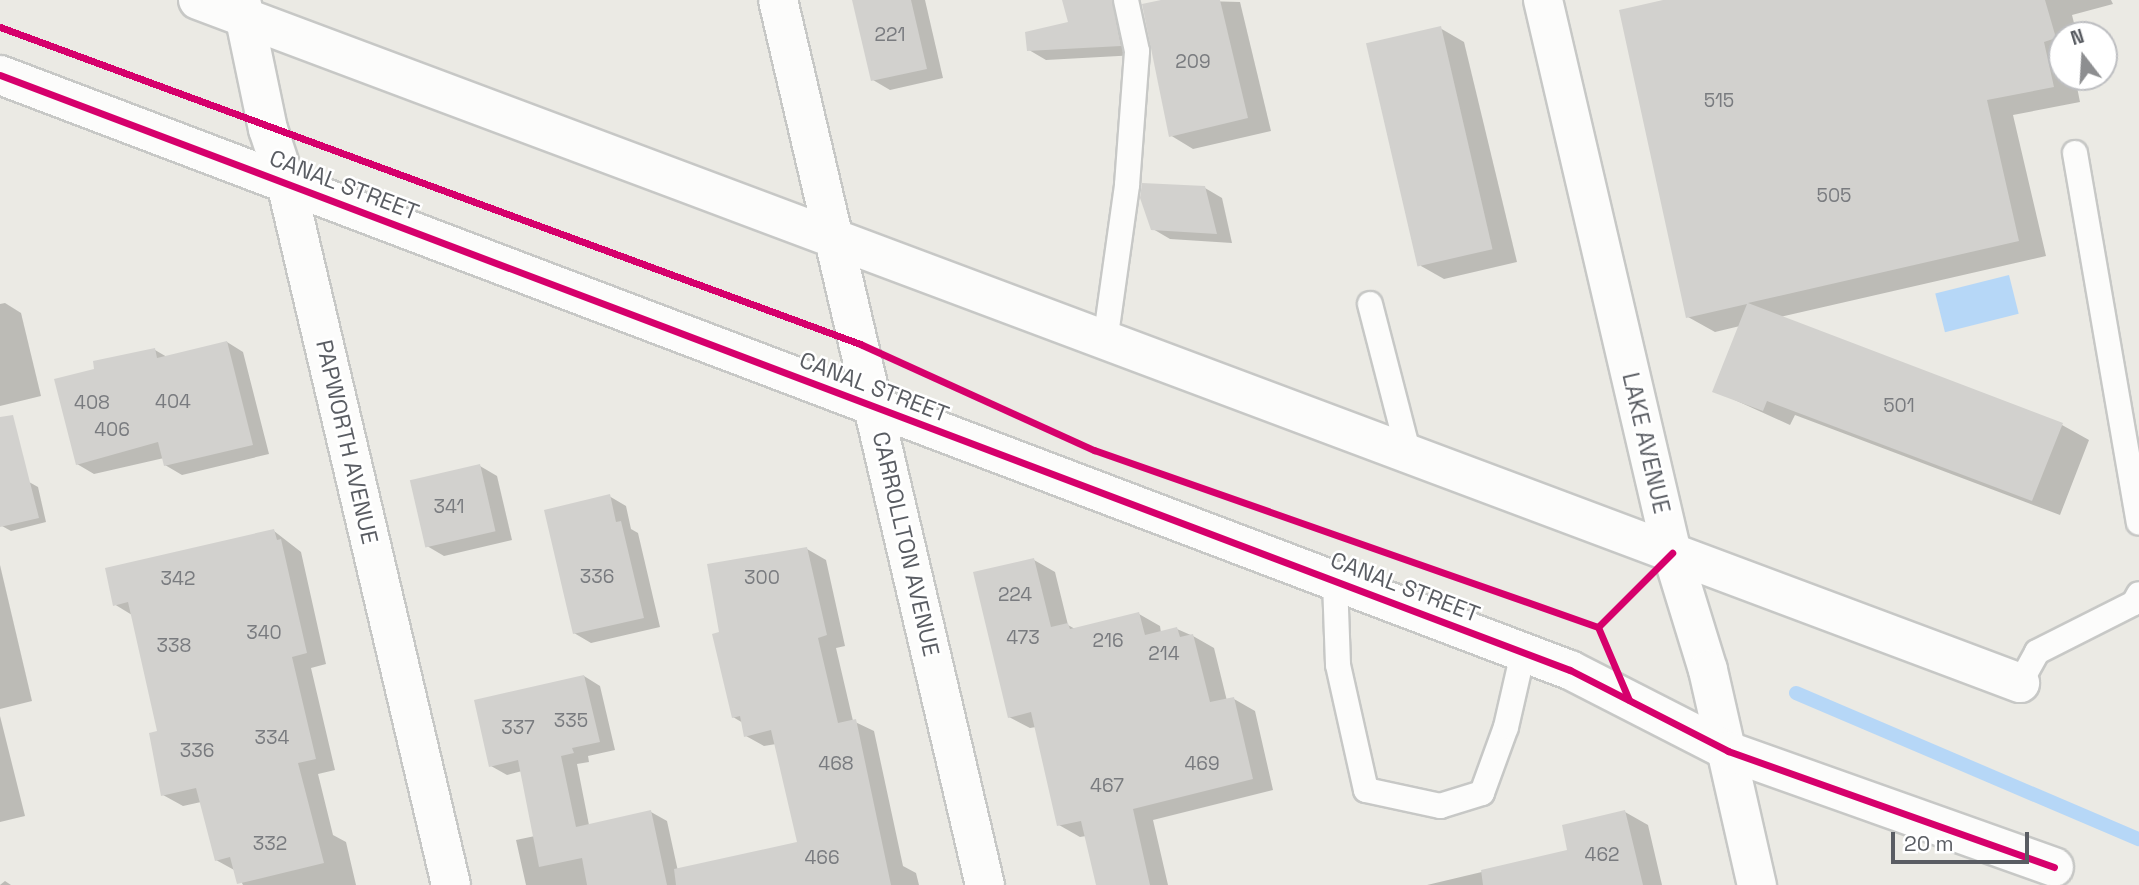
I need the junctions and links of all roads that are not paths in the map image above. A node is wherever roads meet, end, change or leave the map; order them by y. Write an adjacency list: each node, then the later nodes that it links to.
1 (198, 0): 5 (street)
2 (778, 0): 9 (street, CARROLLTON AVENUE)
3 (1126, 0): 11 (lane)
4 (1543, 0): 15 (street, LAKE AVENUE)
5 (244, 9): 8 (street, PAPWORTH AVENUE); 9 (street)
6 (0, 75): 8 (street, CANAL STREET)
7 (2074, 153): 14 (lane)
8 (286, 183): 12 (street, CANAL STREET); 22 (street, PAPWORTH AVENUE)
9 (834, 242): 11 (street); 12 (street, CARROLLTON AVENUE)
10 (1370, 304): 13 (lane)
11 (1105, 342): 13 (street)
12 (875, 408): 16 (street, CANAL STREET); 23 (street, CARROLLTON AVENUE)
13 (1409, 455): 15 (street)
14 (2139, 522)
15 (1672, 553): 19 (street); 20 (street, LAKE AVENUE)
16 (1335, 582): 18 (street, CANAL STREET); 18 (lane)
17 (2139, 594): 19 (lane)
18 (1523, 653): 20 (street, CANAL STREET)
19 (2020, 683)
20 (1728, 751): 21 (street, CANAL STREET); 24 (street, LAKE AVENUE)
21 (2054, 867)
22 (451, 885)
23 (985, 885)
24 (1757, 885)

